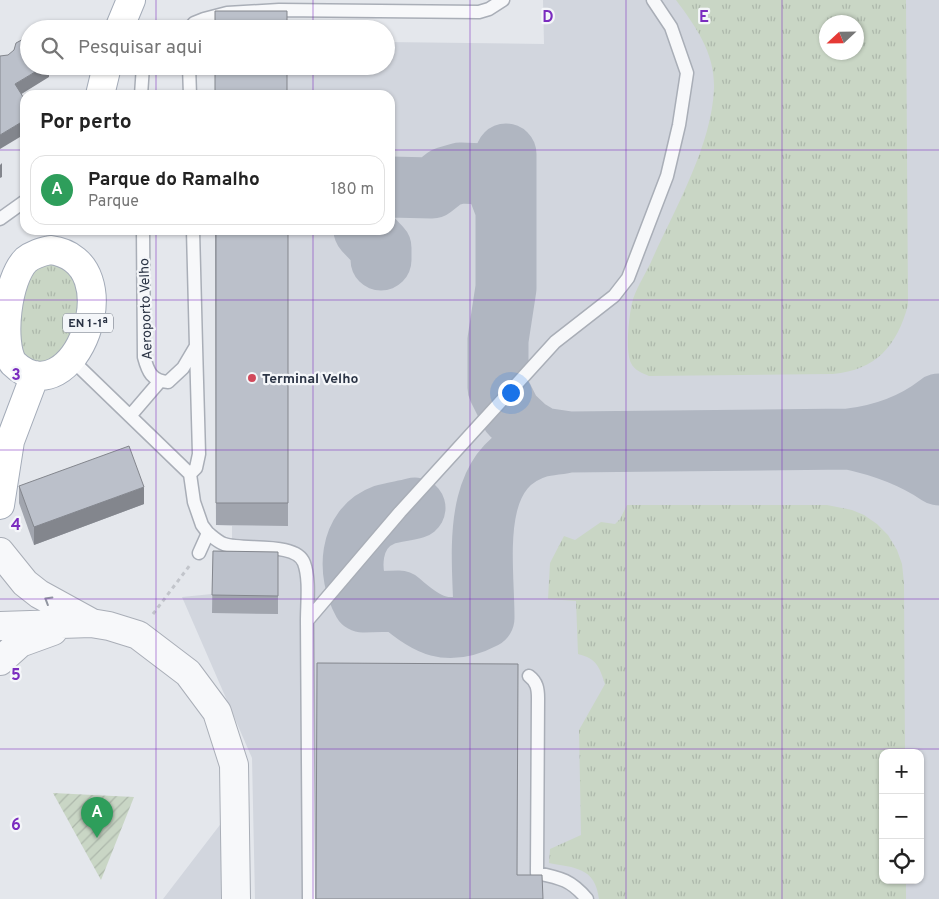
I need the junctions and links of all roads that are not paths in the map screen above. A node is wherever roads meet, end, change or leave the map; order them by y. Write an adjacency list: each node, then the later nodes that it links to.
1 (131, 0): 5 (main road)
2 (503, 0): 4 (lane)
3 (653, 0): 29 (lane)
4 (279, 5): 6 (lane)
5 (123, 20)
6 (201, 20)
7 (105, 75): 10 (main road)
8 (142, 75): 11 (lane)
9 (189, 75): 12 (lane)
10 (101, 90)
11 (141, 90)
12 (190, 90)
13 (20, 204): 14 (lane)
14 (0, 219)
15 (142, 235): 22 (lane, Aeroporto Velho)
16 (193, 235): 19 (lane)
17 (65, 241): 18 (main road, EN 1-1ª); 20 (main road, EN 1-1ª)
18 (3, 299): 21 (main road, EN 1-1ª)
19 (196, 346): 22 (lane); 24 (lane)
20 (72, 360): 21 (main road); 23 (lane)
21 (35, 375): 25 (main road)
22 (160, 381): 23 (lane)
23 (130, 416): 24 (lane)
24 (190, 474): 26 (lane)
25 (0, 505)
26 (208, 533): 28 (lane); 29 (lane)
27 (0, 552): 30 (street, one-way to 27)
28 (199, 553)
29 (307, 621): 35 (lane)
30 (91, 623): 31 (street); 32 (street); 34 (street)
31 (0, 626)
32 (0, 661)
33 (529, 676): 36 (lane)
34 (236, 899)
35 (309, 899)
36 (587, 899)

